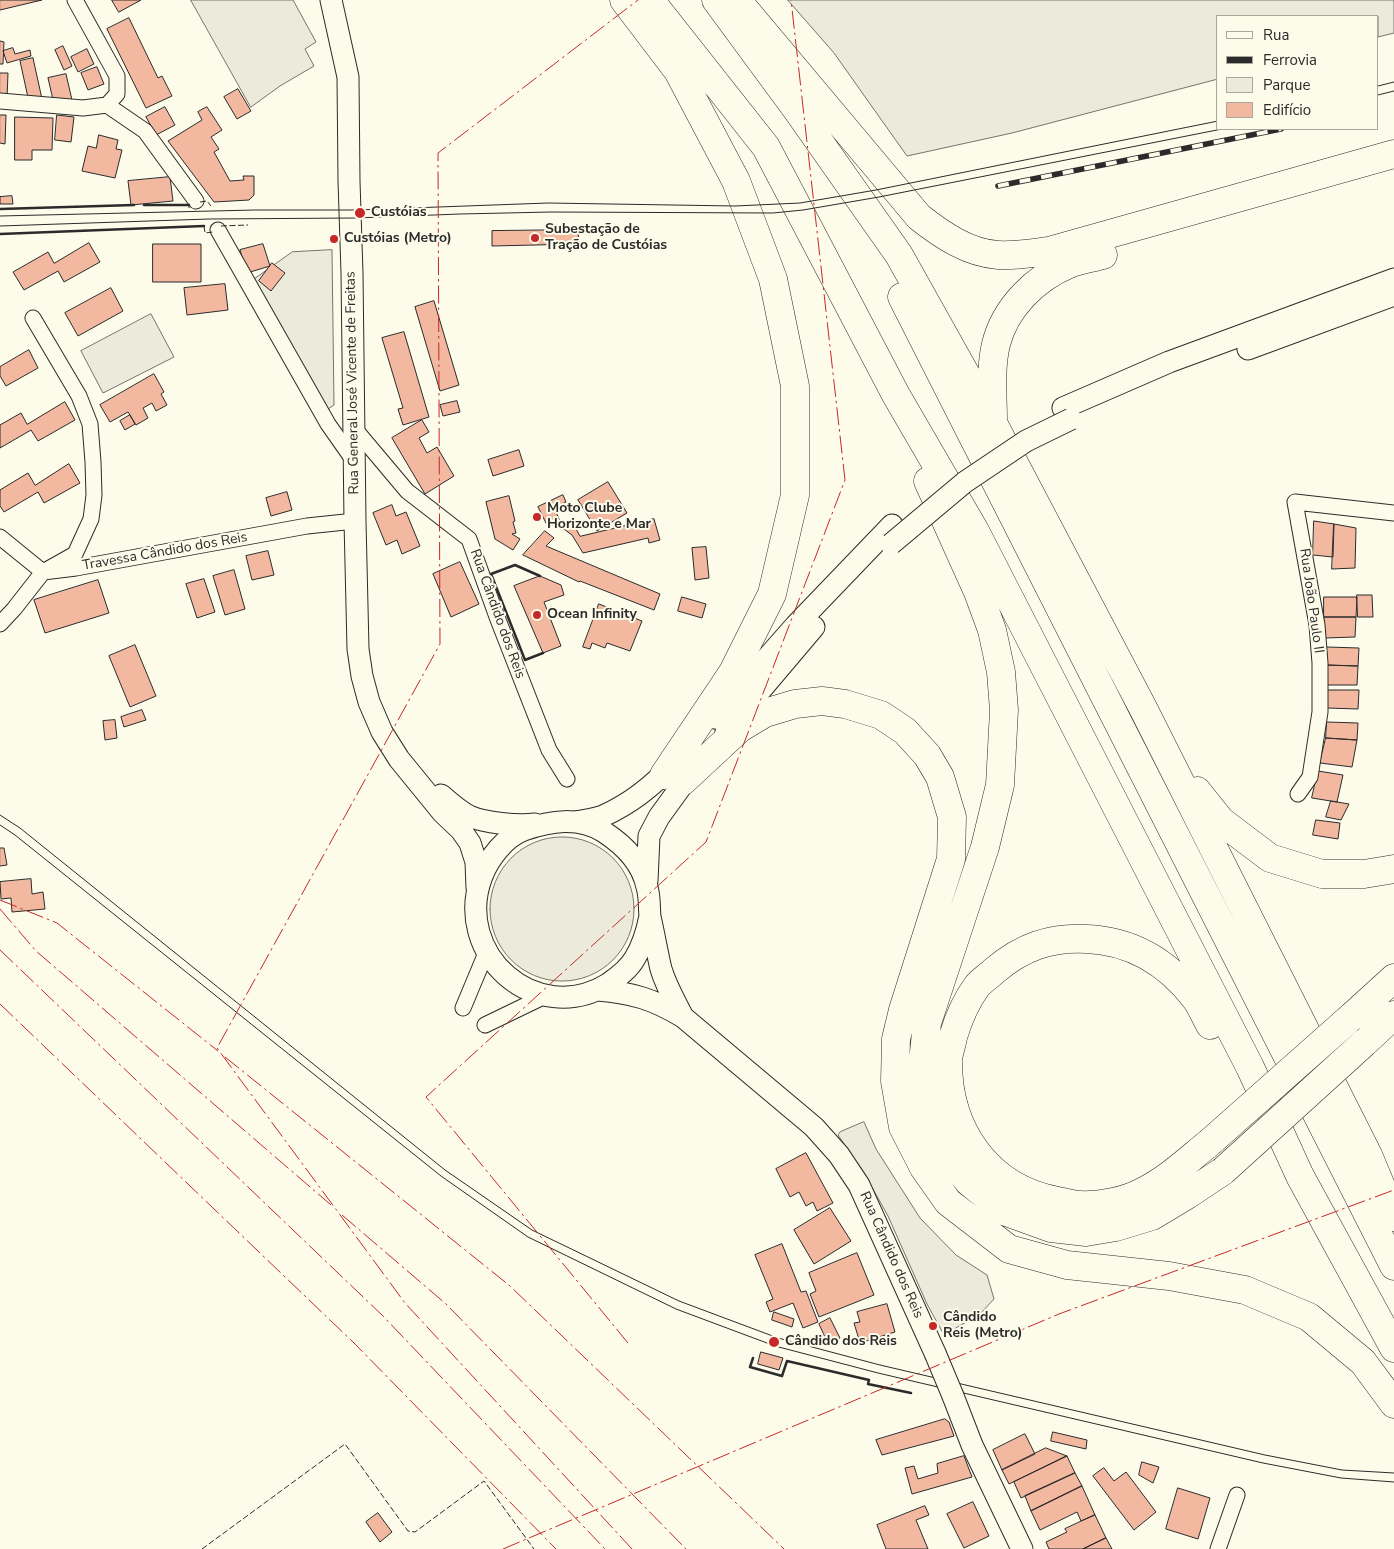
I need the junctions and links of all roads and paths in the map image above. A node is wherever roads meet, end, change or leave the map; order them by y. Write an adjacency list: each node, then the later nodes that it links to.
1 (75, 0): 8 (street)
2 (331, 0): 20 (main road, Rua General José Vicente de Freitas)
3 (624, 0): 29 (highway)
4 (650, 0): 17 (highway)
5 (716, 0): 9 (highway)
6 (736, 0): 10 (highway)
7 (0, 102): 8 (street)
8 (107, 105): 12 (street)
9 (797, 110): 19 (highway); 50 (highway)
10 (1394, 154)
11 (1394, 172): 19 (highway)
12 (196, 201)
13 (218, 230): 21 (street)
14 (1394, 279): 18 (main road)
15 (1394, 296): 18 (main road)
16 (33, 318): 25 (street)
17 (896, 395): 46 (highway); 47 (highway)
18 (1067, 413): 29 (main road)
19 (993, 423): 27 (highway)
20 (354, 428): 21 (main road, Rua General José Vicente de Freitas); 30 (street, Rua Cândido dos Reis)
21 (354, 461): 23 (main road, Rua General José Vicente de Freitas)
22 (1394, 513): 31 (street, Rua João Paulo II)
23 (355, 520): 25 (street, Travessa Cândido dos Reis); 28 (main road, Rua General José Vicente de Freitas)
24 (0, 537): 25 (street)
25 (43, 572): 26 (street)
26 (0, 624)
27 (1143, 708): 34 (highway); 48 (highway)
28 (399, 759): 33 (main road); 36 (main road)
29 (674, 778): 32 (main road); 35 (main road); 49 (highway)
30 (567, 780)
31 (1298, 794)
32 (576, 822): 33 (main road, Rua Cândido dos Reis); 35 (main road, Rua Cândido dos Reis)
33 (543, 823): 36 (main road, Rua Cândido dos Reis)
34 (1394, 869)
35 (647, 886): 37 (main road, Rua Cândido dos Reis)
36 (477, 888): 38 (main road, Rua Cândido dos Reis)
37 (650, 916): 40 (main road, Rua Cândido dos Reis); 44 (main road, Rua Cândido dos Reis)
38 (486, 952): 41 (main road, Rua Cândido dos Reis); 42 (street)
39 (1394, 978): 47 (highway, bridge)
40 (598, 990): 41 (main road, Rua Cândido dos Reis); 44 (main road, Rua Cândido dos Reis)
41 (545, 996): 45 (street)
42 (463, 1008)
43 (1394, 1015): 46 (highway, bridge)
44 (683, 1017): 54 (main road, Rua Cândido dos Reis, bridge)
45 (485, 1025)
46 (1223, 1171): 49 (highway)
47 (1300, 1176): 51 (highway)
48 (1394, 1217)
49 (984, 1229): 52 (highway)
50 (1394, 1266)
51 (1394, 1348)
52 (1394, 1404)
53 (1237, 1494): 55 (street)
54 (1022, 1549)
55 (1218, 1549)

